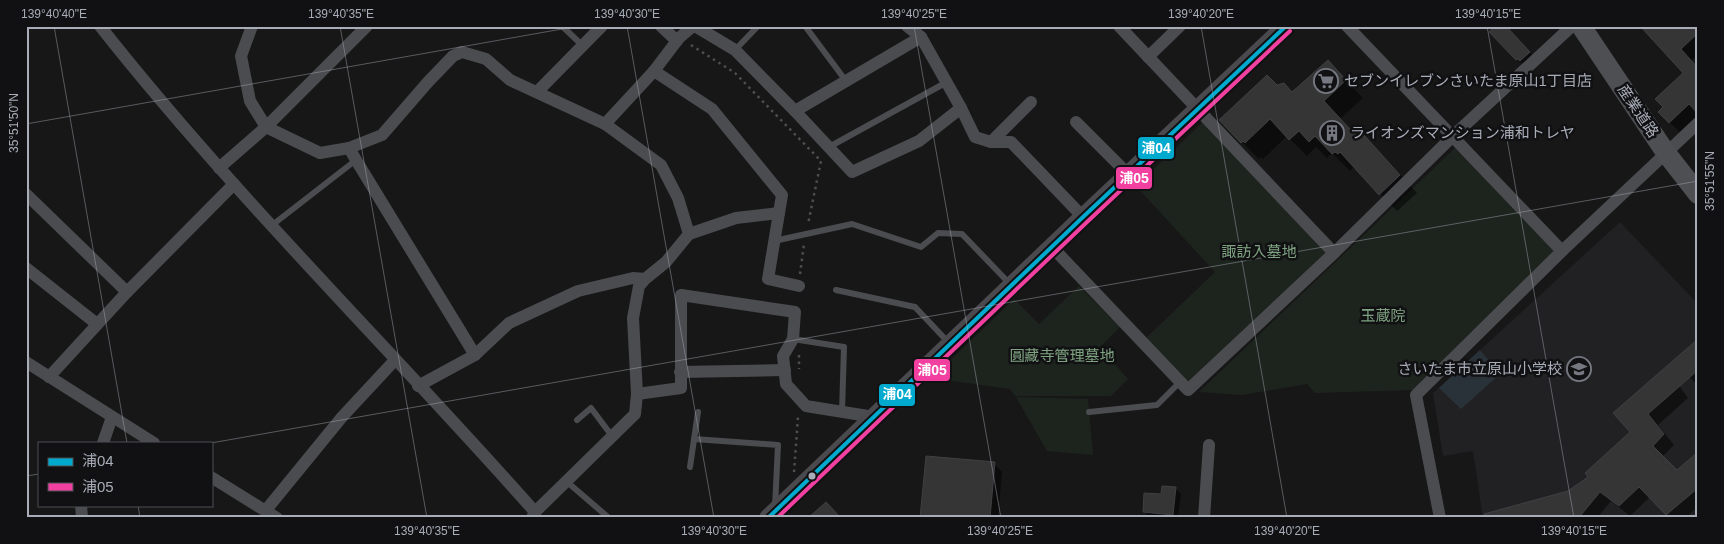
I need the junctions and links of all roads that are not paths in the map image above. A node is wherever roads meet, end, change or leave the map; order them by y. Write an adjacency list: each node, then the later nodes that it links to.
1 (100, 26): 40 (street)
2 (252, 26): 33 (street)
3 (367, 26): 33 (street)
4 (562, 26): 19 (lane)
5 (602, 26): 19 (street)
6 (661, 26): 18 (street)
7 (694, 26): 18 (street); 20 (street)
8 (758, 26): 20 (lane)
9 (805, 26): 23 (lane)
10 (907, 26): 17 (street)
11 (1118, 26): 21 (street)
12 (1180, 26): 21 (street)
13 (1286, 26): 28 (street)
14 (1346, 26): 34 (street)
15 (1572, 26): 34 (street)
16 (1581, 26): 38 (main road, 産業道路)
17 (921, 37): 23 (street); 24 (street)
18 (678, 40): 22 (street)
19 (583, 46): 25 (street)
20 (735, 50): 29 (street)
21 (1148, 57): 28 (street)
22 (654, 71): 32 (street); 45 (street)
23 (846, 81): 29 (street)
24 (946, 82): 27 (street); 36 (lane)
25 (537, 92): 32 (street); 37 (street)
26 (1031, 102): 35 (street)
27 (961, 108): 35 (street); 36 (street)
28 (1197, 109): 41 (street); 52 (street)
29 (795, 111): 36 (street)
30 (1076, 122): 41 (street)
31 (1698, 123): 38 (street)
32 (605, 124): 48 (street)
33 (266, 127): 37 (street); 40 (street)
34 (1453, 136): 51 (street); 52 (street)
35 (991, 142): 46 (street)
36 (829, 147)
37 (350, 148): 39 (street)
38 (1666, 153): 44 (main road, 産業道路); 51 (street)
39 (356, 160): 47 (lane); 62 (street)
40 (219, 168): 42 (street)
41 (1128, 174): 46 (street)
42 (234, 184): 47 (street); 58 (street)
43 (26, 194): 58 (street)
44 (1698, 194)
45 (779, 213): 48 (street); 49 (street)
46 (1083, 217): 50 (street)
47 (271, 226): 63 (street)
48 (689, 234): 54 (street)
49 (774, 241): 55 (street); 56 (lane)
50 (1052, 247): 56 (street); 68 (street)
51 (1562, 251): 91 (street)
52 (1334, 253): 68 (street)
53 (26, 268): 59 (street)
54 (645, 279): 62 (street); 70 (street)
55 (799, 286)
56 (1012, 286): 61 (street)
57 (836, 290): 61 (lane)
58 (127, 292): 59 (street)
59 (97, 324): 67 (street)
60 (793, 339): 65 (street); 66 (street); 72 (lane)
61 (950, 344): 75 (street)
62 (476, 355): 69 (street)
63 (395, 360): 69 (street); 85 (street)
64 (26, 362): 67 (street)
65 (785, 370): 66 (street); 72 (street)
66 (680, 372): 70 (street)
67 (49, 377): 74 (street)
68 (1180, 382): 73 (lane)
69 (418, 386): 86 (street)
70 (637, 394): 77 (street)
71 (698, 412): 78 (lane)
72 (842, 412): 75 (street)
73 (1089, 412)
74 (112, 417): 79 (street); 80 (street)
75 (874, 417): 87 (street)
76 (576, 420): 77 (lane)
77 (612, 436): 84 (street)
78 (694, 439): 82 (lane); 87 (lane)
79 (103, 442)
80 (152, 442)
81 (1208, 446): 90 (street)
82 (690, 467)
83 (212, 478): 85 (street)
84 (566, 481): 86 (street); 89 (lane)
85 (266, 510): 88 (street)
86 (533, 515)
87 (772, 515)
88 (277, 518)
89 (609, 518)
90 (1204, 518)
91 (1440, 518)

